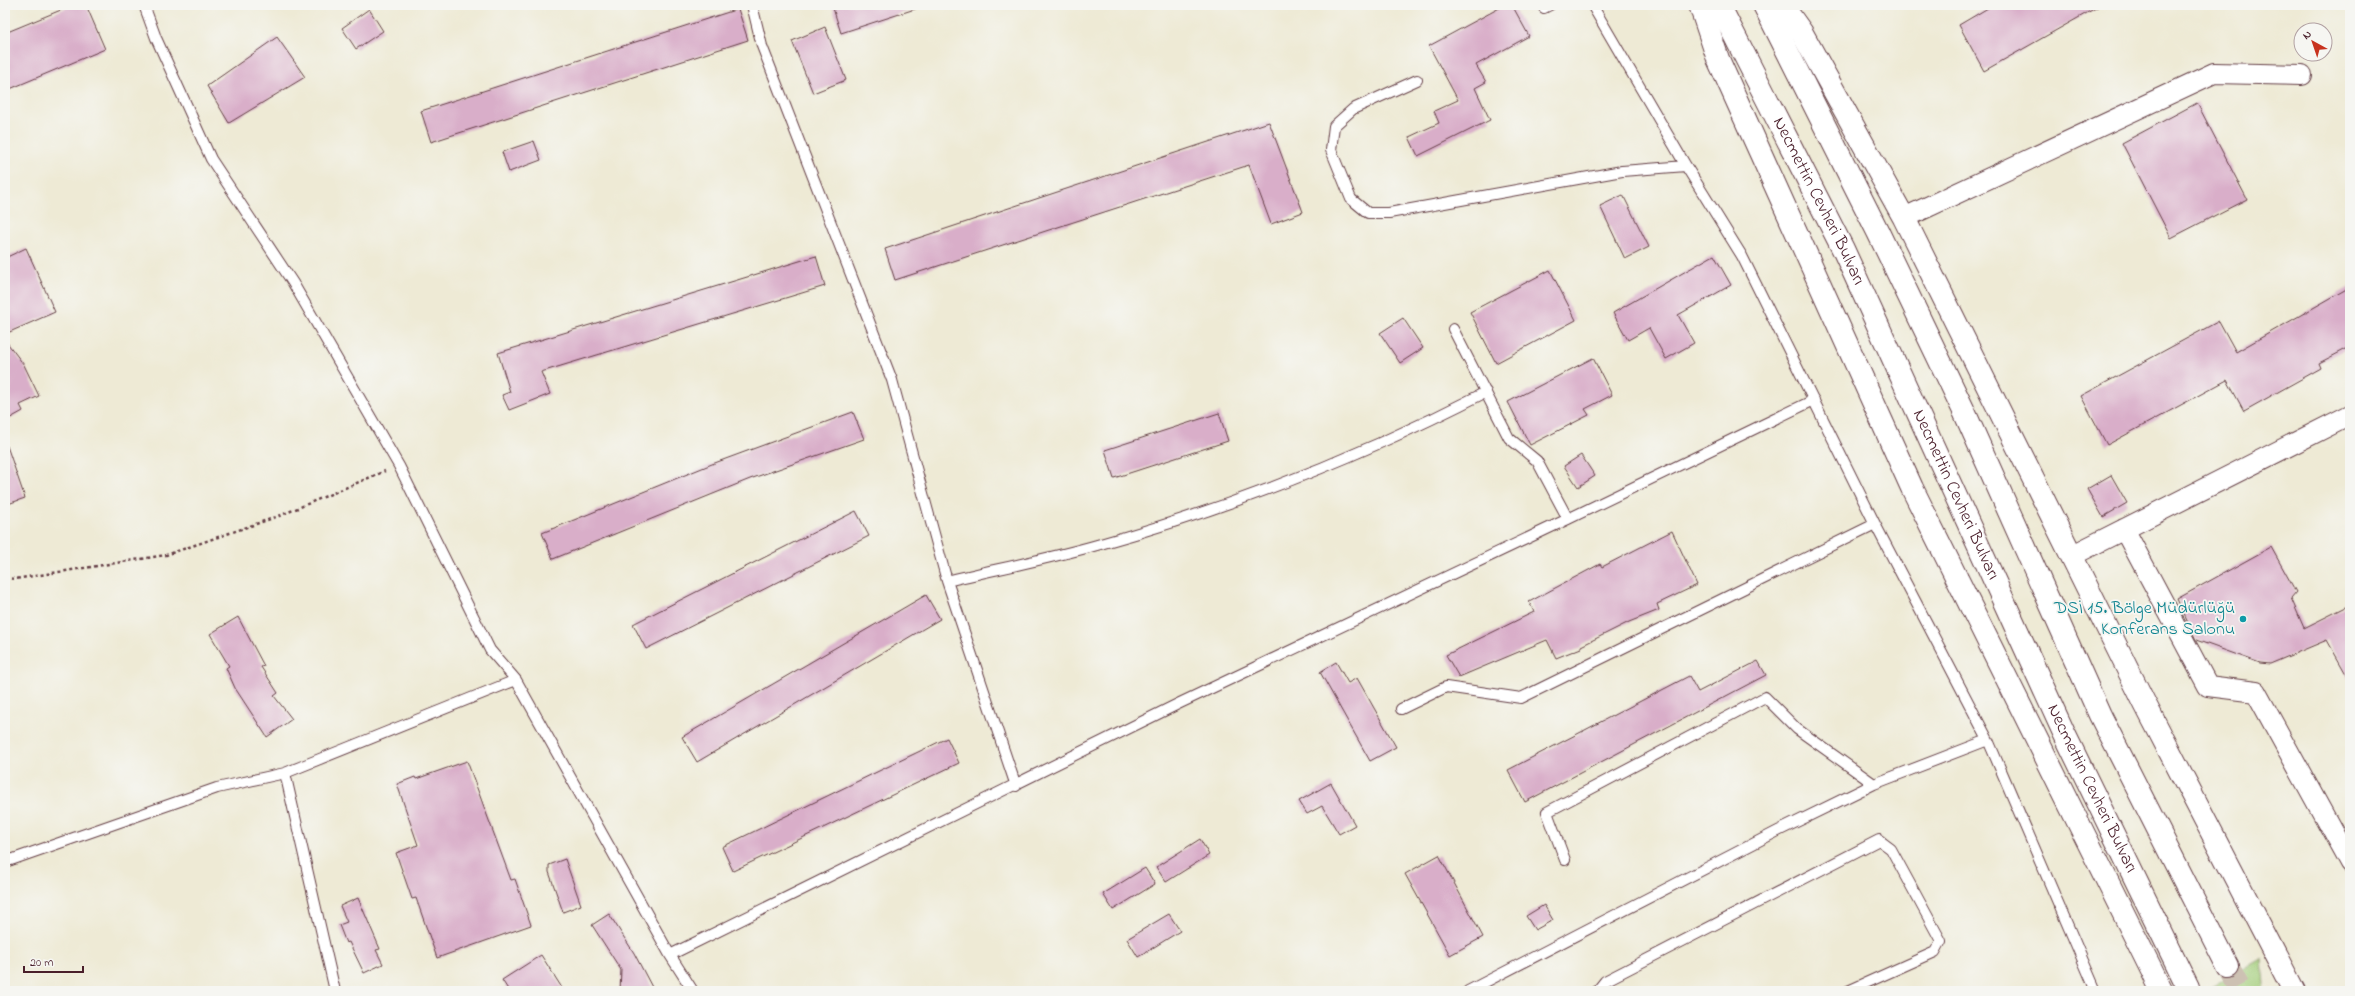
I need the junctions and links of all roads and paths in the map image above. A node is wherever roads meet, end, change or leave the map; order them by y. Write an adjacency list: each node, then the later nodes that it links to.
1 (144, 5): 16 (lane)
2 (752, 5): 22 (lane)
3 (1592, 5): 10 (lane)
4 (1700, 5): 42 (main road)
5 (1719, 5): 35 (main road, Necmettin Cevheri Bulvarı)
6 (1764, 5): 34 (main road)
7 (1782, 5): 11 (main road)
8 (2302, 75): 11 (street)
9 (1417, 80): 10 (lane)
10 (1686, 166): 14 (lane)
11 (1904, 218): 20 (main road)
12 (1453, 329): 13 (lane)
13 (1486, 392): 17 (lane); 22 (lane)
14 (1814, 400): 17 (lane); 18 (lane)
15 (2350, 415): 19 (street)
16 (399, 466): 21 (path); 23 (lane)
17 (1568, 519): 28 (lane)
18 (1875, 524): 24 (lane); 25 (lane)
19 (2124, 529): 20 (street); 31 (street)
20 (2071, 556): 32 (main road)
21 (5, 578)
22 (947, 581): 28 (lane)
23 (516, 680): 26 (lane); 33 (lane)
24 (1401, 709)
25 (1988, 740): 27 (lane); 41 (lane)
26 (285, 773): 30 (lane); 36 (lane)
27 (1874, 784): 29 (lane); 38 (lane)
28 (1016, 786): 33 (lane)
29 (1565, 860)
30 (5, 862)
31 (2350, 863)
32 (2273, 953): 43 (main road); 44 (main road)
33 (670, 955): 37 (lane)
34 (2228, 967)
35 (2188, 988)
36 (335, 991)
37 (693, 991)
38 (1468, 991)
39 (1597, 991): 40 (lane)
40 (1848, 991)
41 (2096, 991)
42 (2162, 991)
43 (2275, 991)
44 (2294, 991)

